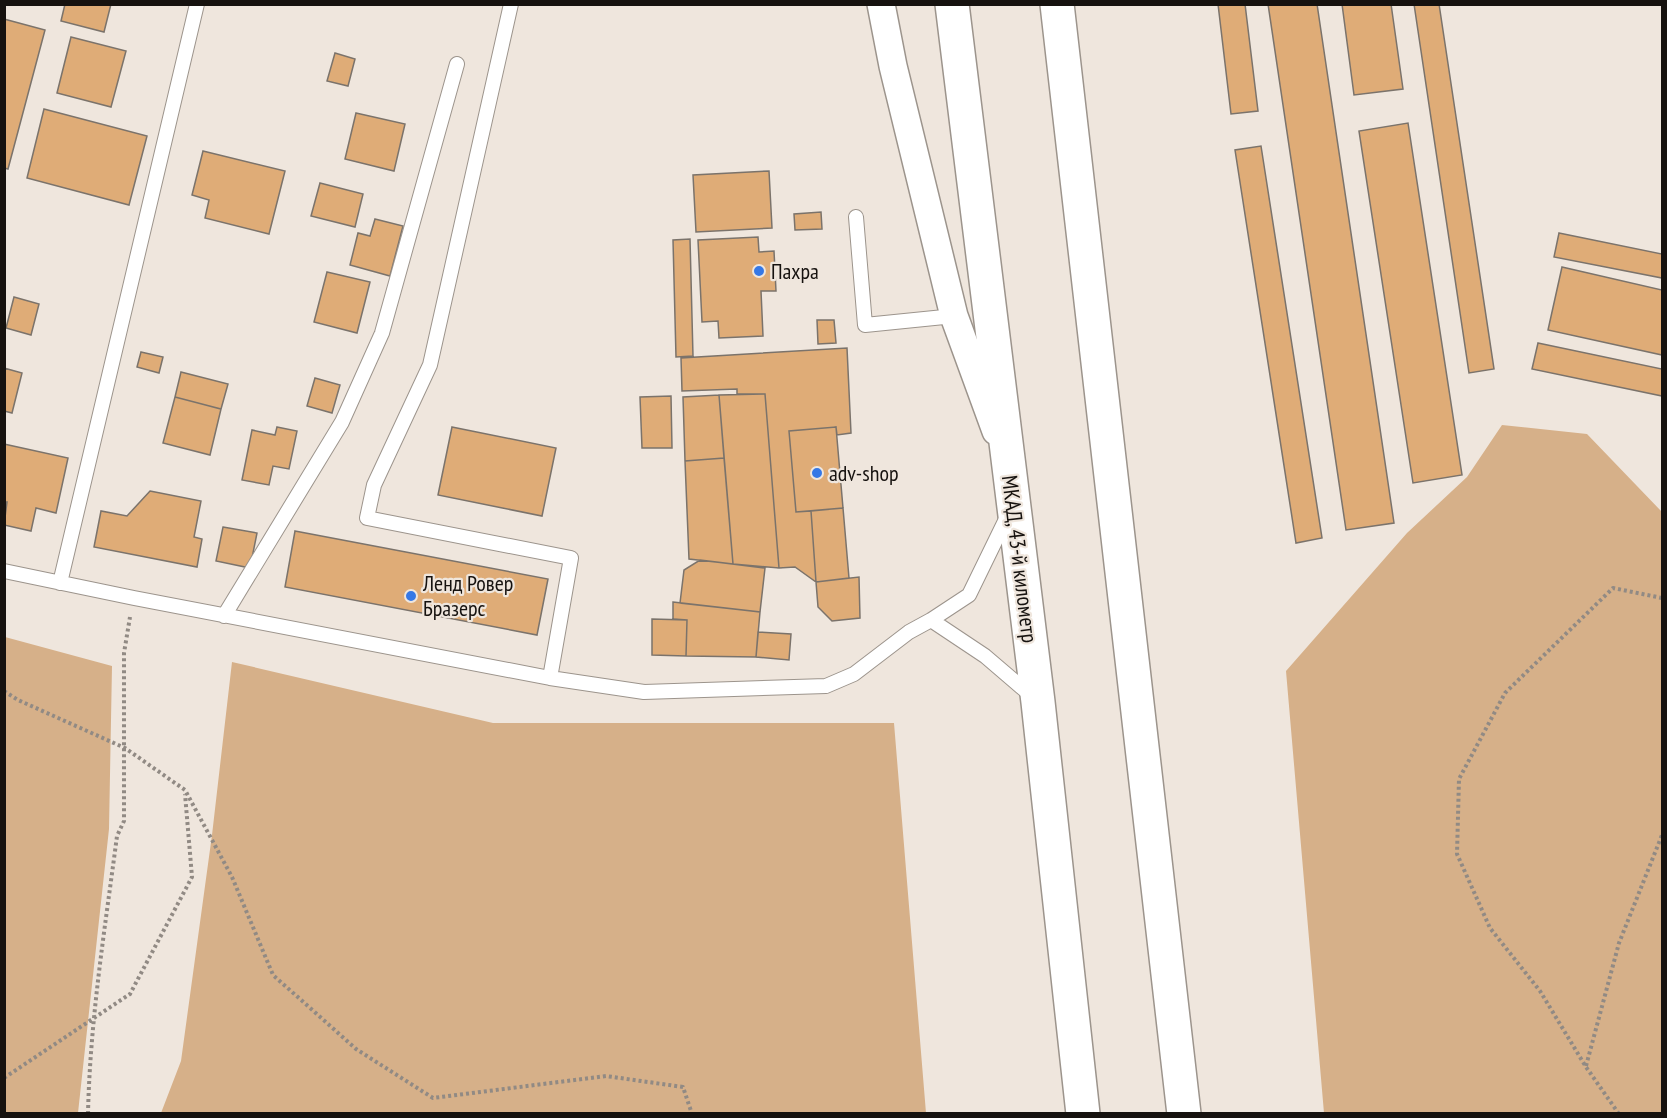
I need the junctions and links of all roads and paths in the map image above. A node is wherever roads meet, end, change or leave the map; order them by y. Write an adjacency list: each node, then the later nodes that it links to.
1 (197, 4): 12 (lane)
2 (511, 4): 17 (lane)
3 (881, 4): 8 (street)
4 (951, 4): 9 (highway, МКАД, 43-й километр)
5 (1057, 4): 29 (highway)
6 (457, 64): 15 (lane)
7 (856, 217): 8 (lane)
8 (954, 316): 9 (street)
9 (1008, 464): 10 (highway, МКАД, 43-й километр)
10 (1013, 505): 16 (lane); 19 (highway, МКАД, 43-й километр)
11 (4, 571): 12 (lane)
12 (60, 583): 13 (lane)
13 (134, 598): 15 (lane); 20 (path)
14 (1662, 598): 24 (path)
15 (224, 616): 17 (lane)
16 (931, 620): 17 (lane); 19 (lane)
17 (550, 678)
18 (4, 691): 20 (path)
19 (1038, 702): 28 (highway, МКАД, 43-й километр)
20 (124, 748): 21 (path); 23 (path)
21 (185, 790): 23 (path); 27 (path)
22 (1662, 835): 24 (path)
23 (93, 1020): 25 (path); 26 (path)
24 (1586, 1067): 30 (path)
25 (4, 1078)
26 (88, 1113)
27 (692, 1113)
28 (1083, 1113)
29 (1184, 1113)
30 (1619, 1113)

